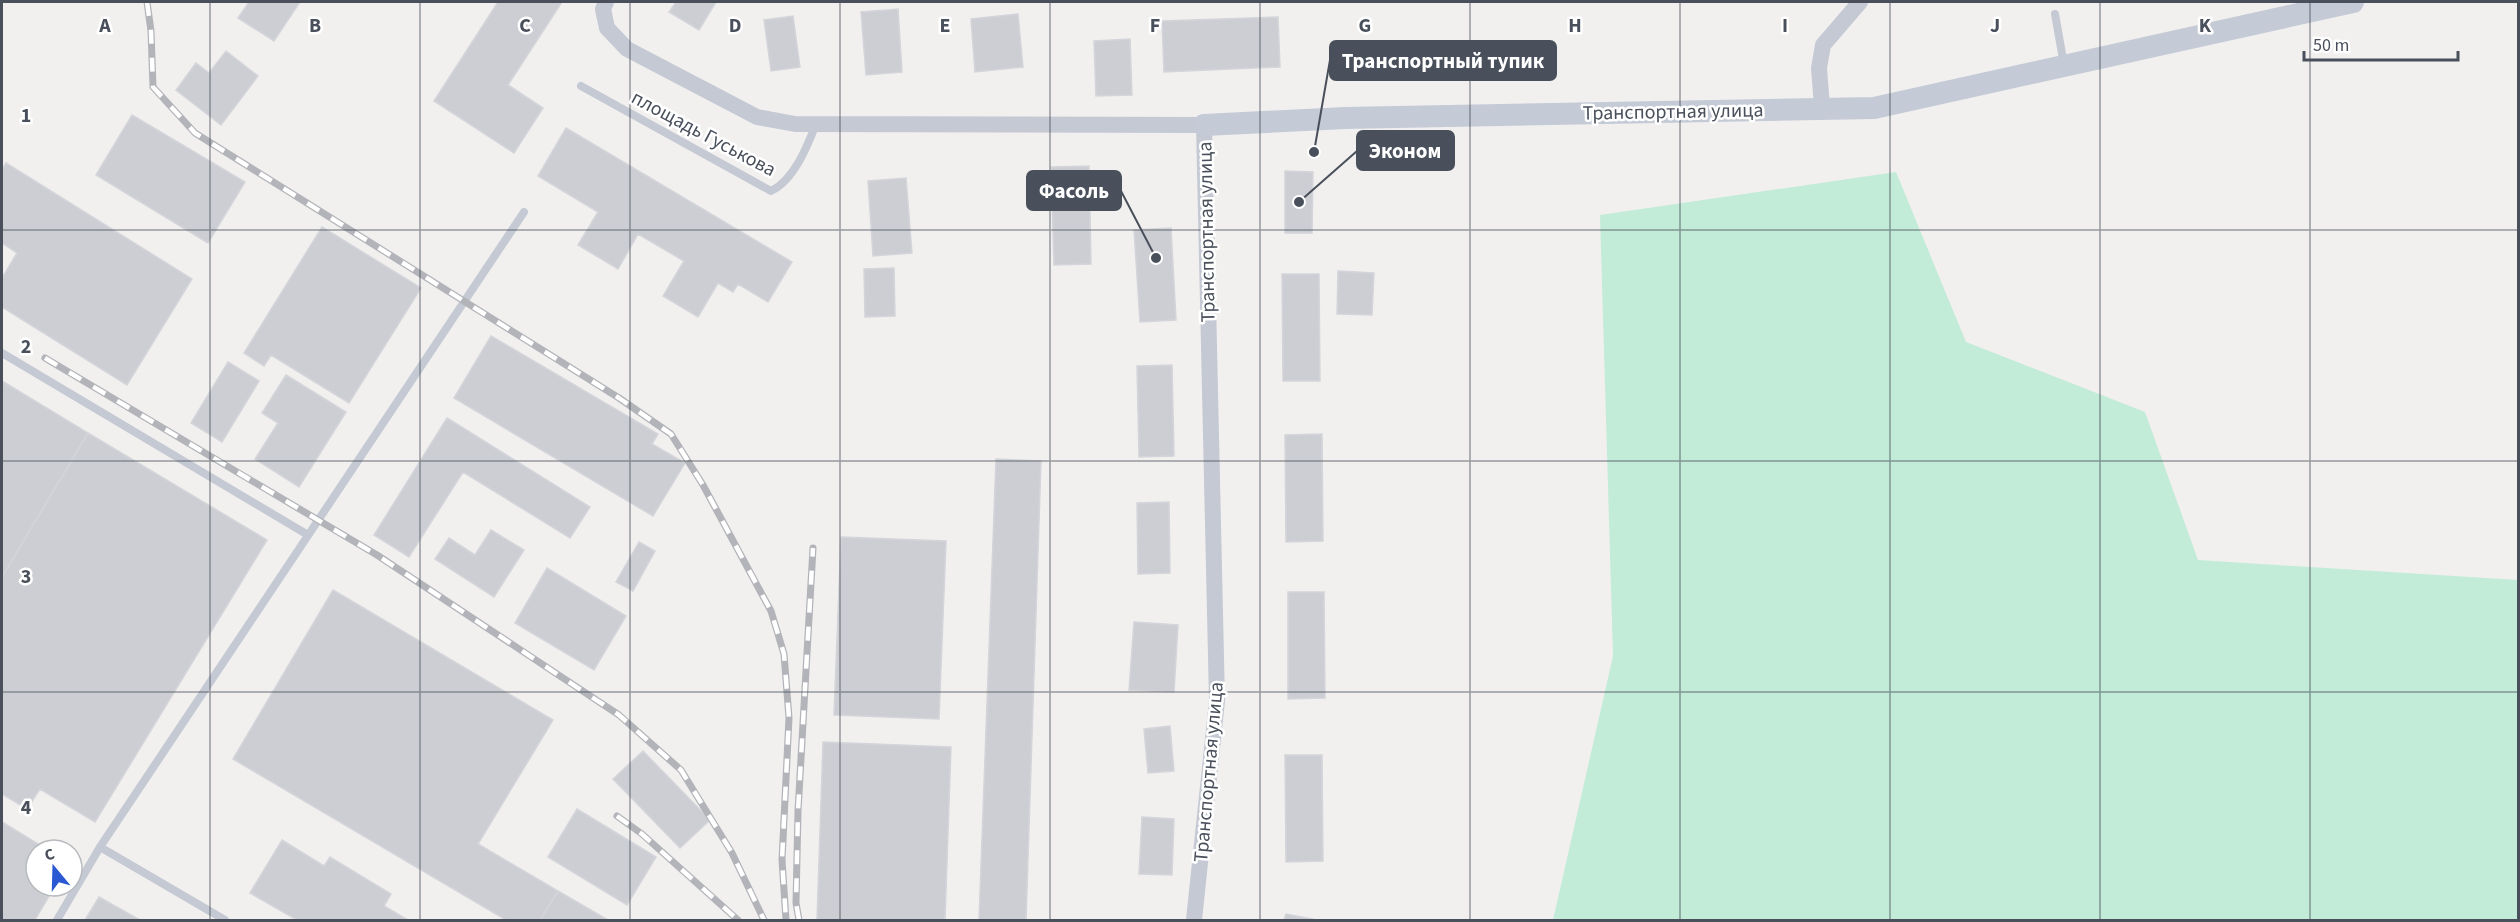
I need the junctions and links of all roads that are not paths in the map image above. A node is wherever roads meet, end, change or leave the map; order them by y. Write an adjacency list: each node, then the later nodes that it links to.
1 (606, 2): 9 (street)
2 (1860, 2): 8 (street)
3 (2353, 2): 4 (street, Транспортная улица)
4 (2301, 7): 6 (street, Транспортная улица)
5 (2055, 14): 6 (lane)
6 (2064, 66): 8 (street, Транспортная улица)
7 (581, 86): 9 (lane, площадь Гуськова)
8 (1822, 107): 10 (street, Транспортная улица)
9 (816, 124): 10 (street)
10 (1204, 125): 17 (street, Транспортная улица)
11 (524, 213): 13 (lane)
12 (2, 353): 13 (lane)
13 (309, 535): 14 (lane)
14 (100, 847): 15 (lane); 16 (lane)
15 (57, 921)
16 (225, 921)
17 (1194, 921)

